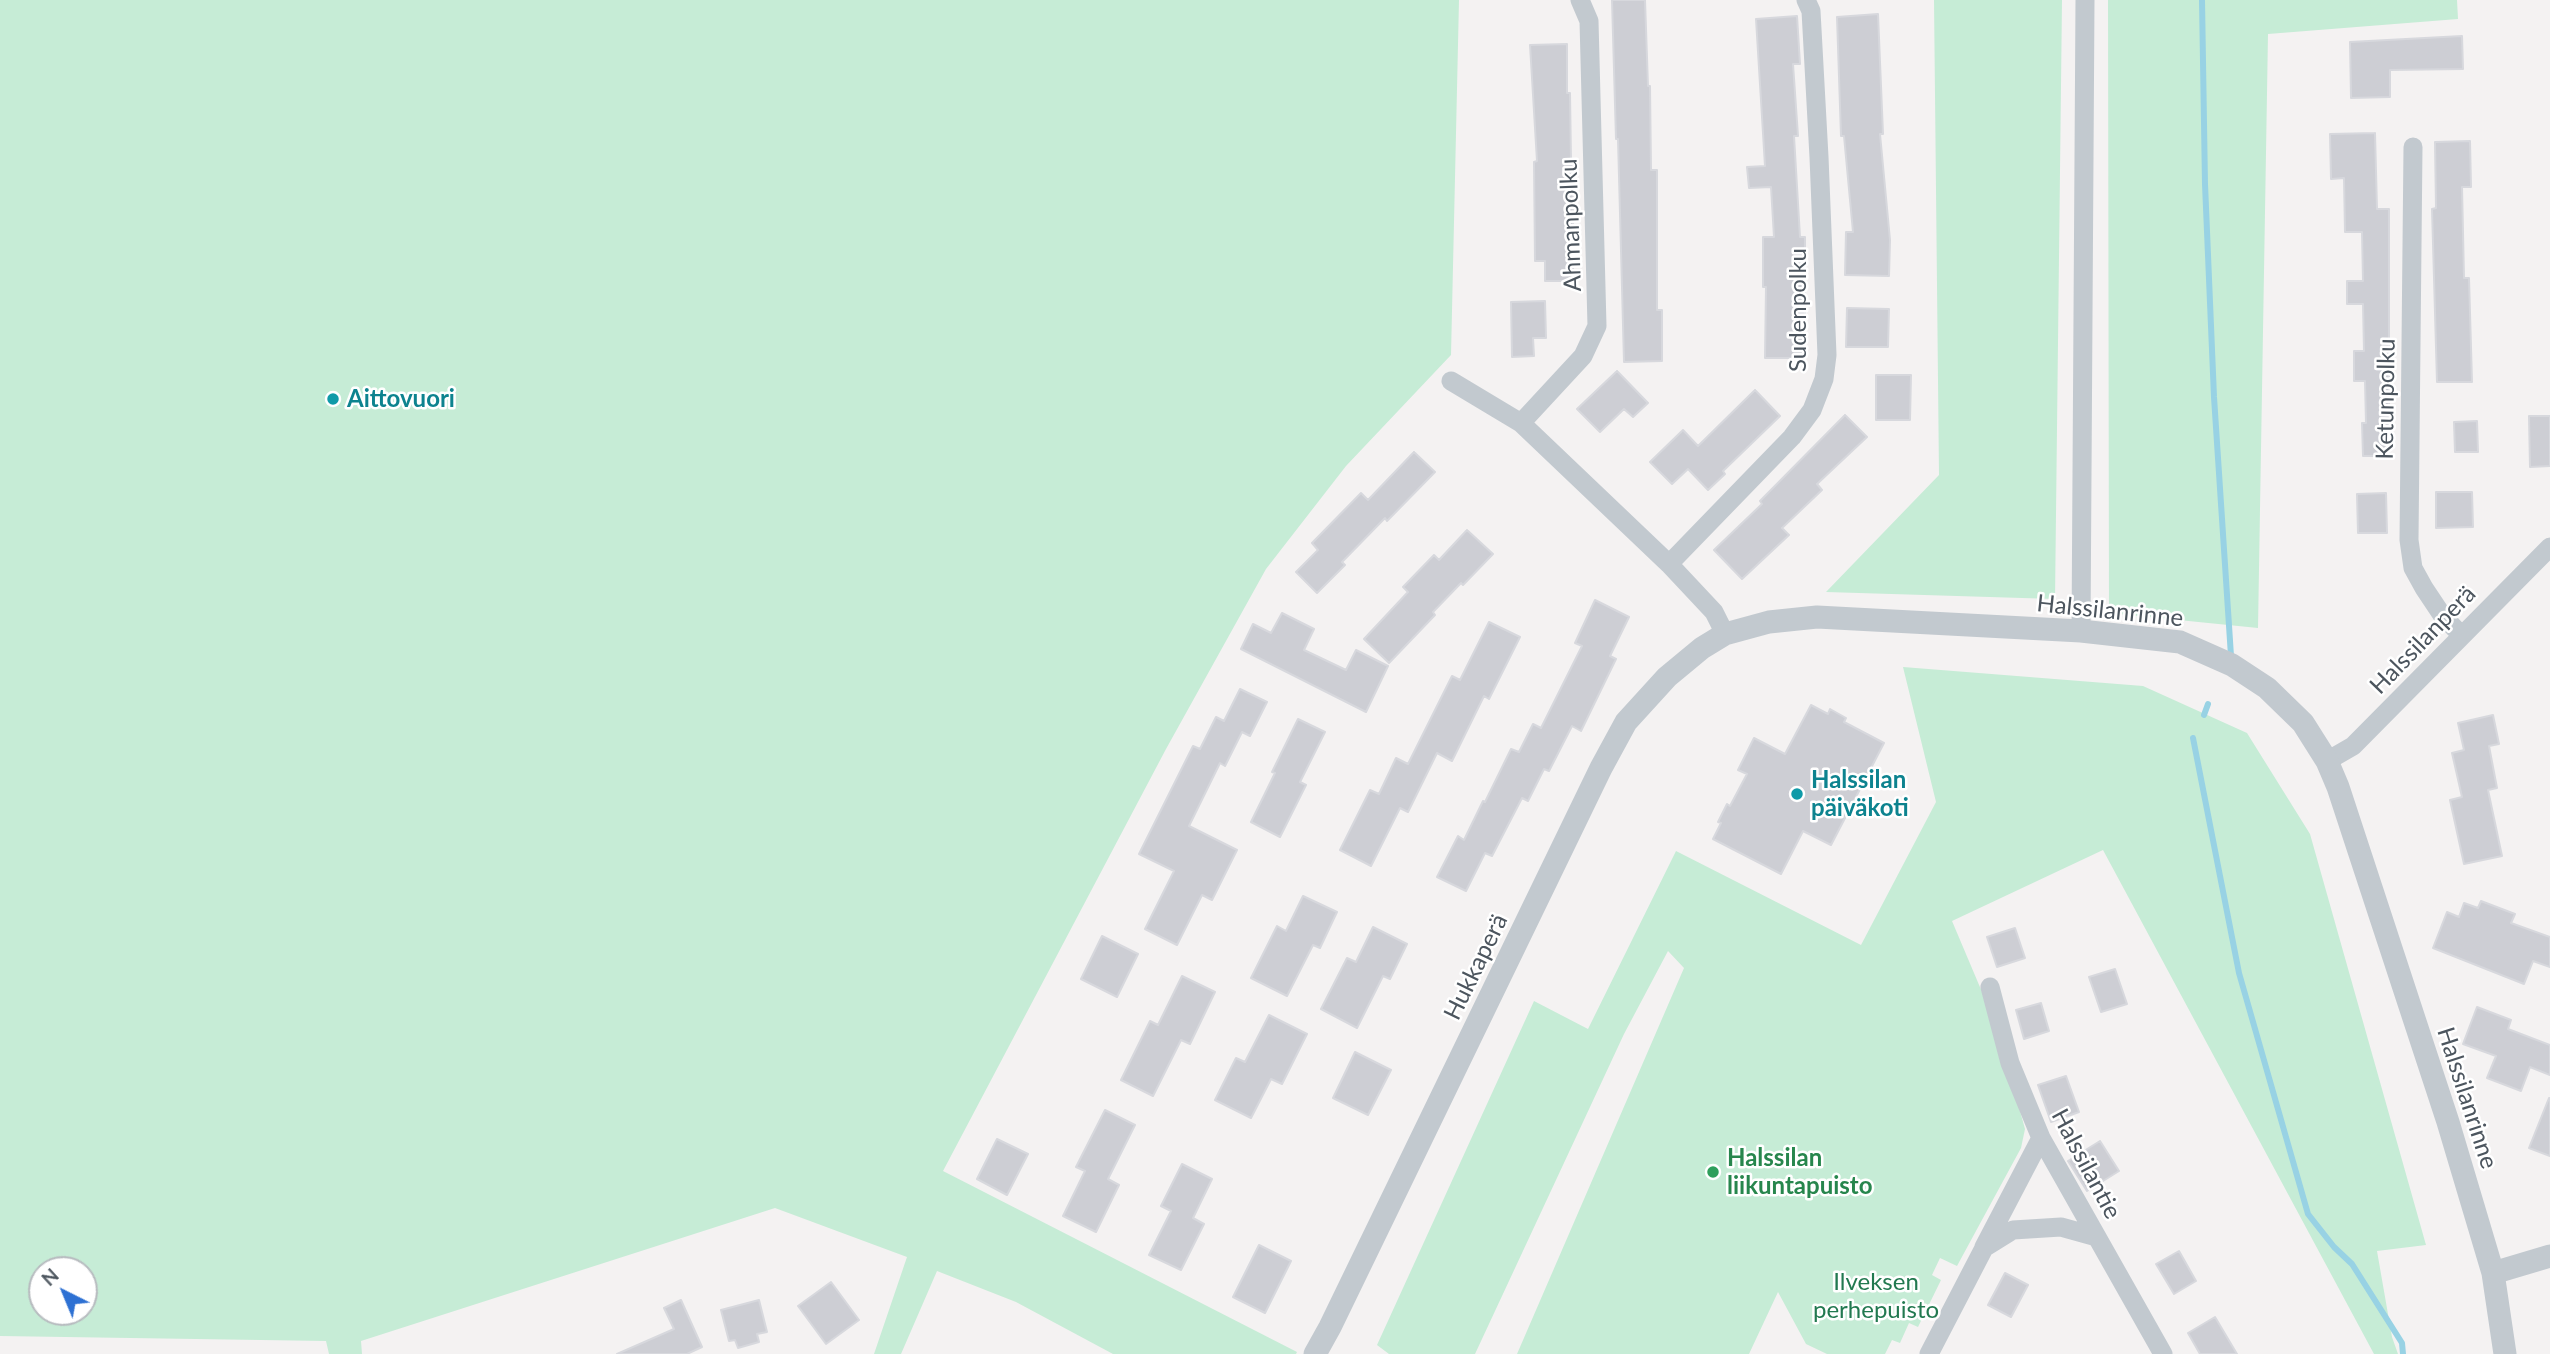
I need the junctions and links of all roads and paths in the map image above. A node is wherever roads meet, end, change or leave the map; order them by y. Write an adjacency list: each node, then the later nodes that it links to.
1 (1580, 0): 6 (street, Ahmanpolku)
2 (1806, 0): 8 (street, Sudenpolku)
3 (2085, 0): 9 (street)
4 (2413, 147): 11 (street, Ketunpolku)
5 (1451, 381): 6 (street)
6 (1521, 423): 8 (street)
7 (2550, 547): 11 (street, Halssilanperä)
8 (1669, 564): 10 (street)
9 (2081, 631): 10 (street, Halssilanrinne); 12 (street, Halssilanrinne)
10 (1725, 634): 19 (street, Hukkaperä)
11 (2461, 635): 12 (street, Halssilanperä)
12 (2327, 761): 18 (street, Halssilanrinne)
13 (1990, 987): 14 (street, Halssilantie)
14 (2041, 1138): 15 (street, Halssilantie); 16 (street)
15 (2097, 1237): 16 (street); 21 (street, Halssilantie)
16 (1984, 1248): 20 (street)
17 (2550, 1256): 18 (street)
18 (2493, 1273): 22 (street, Halssilanrinne)
19 (1315, 1354)
20 (1929, 1354)
21 (2163, 1354)
22 (2505, 1354)

